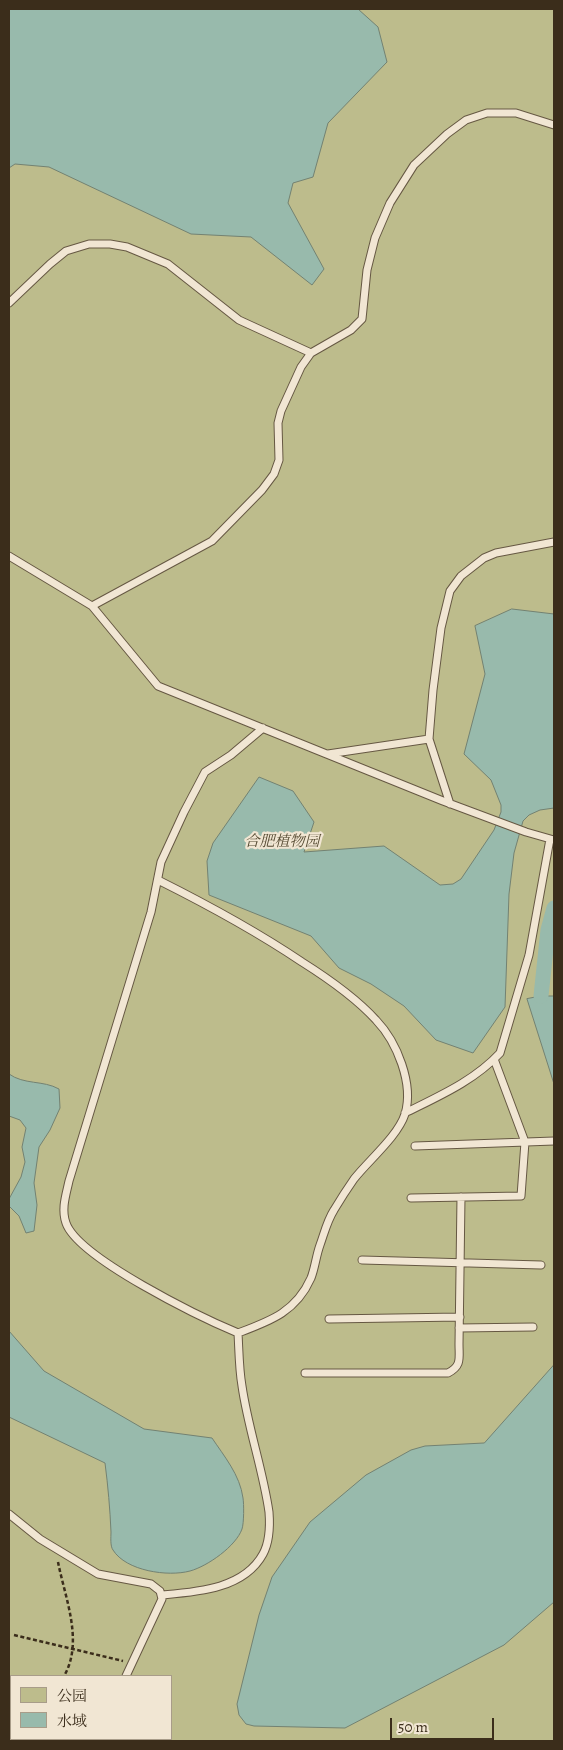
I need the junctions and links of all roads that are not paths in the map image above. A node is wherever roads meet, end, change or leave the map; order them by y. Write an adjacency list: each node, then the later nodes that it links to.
1 (554, 125): 3 (lane)
2 (9, 303): 3 (lane)
3 (311, 352): 6 (lane)
4 (554, 542): 8 (lane)
5 (9, 556): 6 (lane)
6 (92, 606): 7 (lane)
7 (262, 728): 9 (lane); 12 (lane)
8 (430, 739): 9 (lane); 10 (lane)
9 (326, 754): 10 (lane)
10 (450, 804): 11 (lane)
11 (552, 840): 13 (lane)
12 (158, 880): 14 (lane); 27 (lane)
13 (494, 1059): 14 (lane); 16 (lane)
14 (405, 1113): 27 (lane)
15 (554, 1141): 16 (lane)
16 (525, 1142): 17 (lane); 18 (lane)
17 (415, 1146)
18 (461, 1197): 19 (lane); 21 (lane)
19 (411, 1198)
20 (362, 1260): 21 (lane)
21 (460, 1264): 22 (lane); 23 (lane)
22 (540, 1265)
23 (460, 1317): 24 (lane); 26 (lane)
24 (329, 1319)
25 (533, 1327): 26 (lane)
26 (459, 1328): 28 (lane)
27 (238, 1333): 30 (lane)
28 (305, 1373)
29 (9, 1514): 30 (lane)
30 (162, 1595): 31 (lane)
31 (126, 1675)

